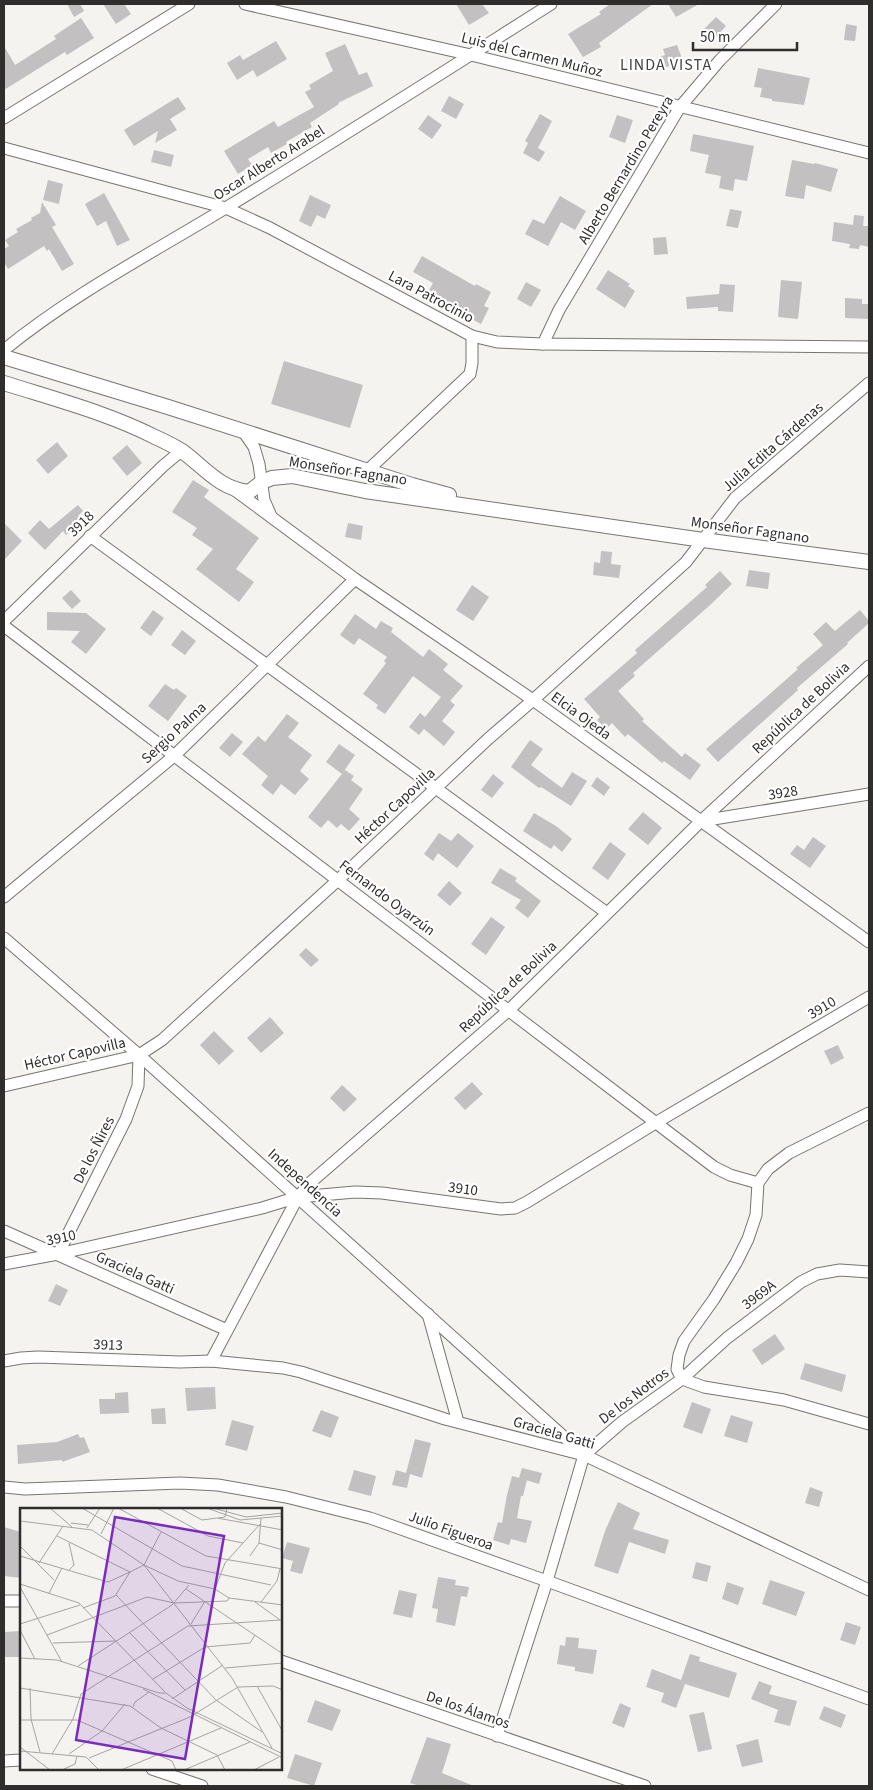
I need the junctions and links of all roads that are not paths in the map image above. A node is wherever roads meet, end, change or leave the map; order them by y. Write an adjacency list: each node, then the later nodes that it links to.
1 (189, 4): 7 (street)
2 (244, 4): 5 (street, Luis del Carmen Muñoz)
3 (551, 4): 5 (street, Oscar Alberto Arabel)
4 (776, 4): 6 (street, Alberto Bernardino Pereyra)
5 (471, 55): 6 (street, Luis del Carmen Muñoz); 10 (street, Oscar Alberto Arabel)
6 (680, 107): 9 (street, Luis del Carmen Muñoz); 12 (street, Alberto Bernardino Pereyra)
7 (4, 118)
8 (4, 148): 10 (street, Lara Patrocinio)
9 (869, 153)
10 (226, 208): 11 (street, Lara Patrocinio); 14 (street, Oscar Alberto Arabel)
11 (472, 336): 12 (street, Lara Patrocinio); 20 (street)
12 (543, 344): 13 (street, Lara Patrocinio)
13 (869, 347)
14 (4, 350)
15 (4, 357): 18 (street, Monseñor Fagnano)
16 (4, 383): 19 (street)
17 (869, 383): 26 (street, Julia Edita Cárdenas)
18 (243, 431): 20 (street, Monseñor Fagnano); 21 (street)
19 (181, 450): 22 (street); 25 (street, 3918)
20 (367, 471): 23 (street, Monseñor Fagnano)
21 (262, 482): 22 (street, Monseñor Fagnano); 23 (street, Monseñor Fagnano); 24 (street)
22 (236, 491): 24 (street, Elcia Ojeda)
23 (508, 511): 26 (street, Monseñor Fagnano)
24 (271, 518): 28 (street, Elcia Ojeda)
25 (90, 536): 29 (street, 3918); 31 (street)
26 (703, 540): 27 (street, Monseñor Fagnano); 33 (street, Héctor Capovilla)
27 (869, 562)
28 (355, 579): 31 (street, Sergio Palma); 33 (street, Elcia Ojeda)
29 (4, 621)
30 (4, 626): 34 (street, Fernando Oyarzún)
31 (267, 665): 34 (street, Sergio Palma); 35 (street)
32 (869, 666): 37 (street, República de Bolivia)
33 (533, 700): 35 (street, Héctor Capovilla); 37 (street, Elcia Ojeda)
34 (174, 756): 38 (street, Fernando Oyarzún); 39 (street, Sergio Palma)
35 (436, 788): 38 (street, Héctor Capovilla); 40 (street)
36 (869, 794): 37 (street, 3928)
37 (700, 821): 40 (street, República de Bolivia); 42 (street, Elcia Ojeda)
38 (338, 880): 44 (street, Fernando Oyarzún); 45 (street, Héctor Capovilla)
39 (4, 897)
40 (607, 913): 44 (street, República de Bolivia)
41 (4, 938): 45 (street, Independencia)
42 (869, 942)
43 (869, 997): 48 (street, 3910)
44 (509, 1010): 48 (street, Fernando Oyarzún); 50 (street, República de Bolivia)
45 (139, 1055): 46 (street, Héctor Capovilla); 50 (street, Independencia); 52 (street, De los Ñires)
46 (4, 1086)
47 (869, 1114): 49 (street)
48 (657, 1122): 49 (street, Fernando Oyarzún); 50 (street, 3910)
49 (758, 1183): 59 (street, De los Notros)
50 (298, 1197): 52 (street, 3910); 55 (street, Independencia); 56 (street, República de Bolivia)
51 (4, 1231): 52 (street, Graciela Gatti)
52 (58, 1254): 53 (street, 3910); 56 (street, Graciela Gatti)
53 (4, 1264)
54 (869, 1272): 59 (street, 3969A)
55 (428, 1314): 60 (street); 62 (street, Independencia)
56 (227, 1330): 58 (street, República de Bolivia)
57 (4, 1361): 58 (street, 3913)
58 (211, 1361): 60 (street, Graciela Gatti)
59 (682, 1379): 61 (street); 62 (street, De los Notros)
60 (458, 1422): 62 (street, Graciela Gatti)
61 (869, 1424)
62 (584, 1455): 64 (street); 65 (street, Graciela Gatti)
63 (4, 1487): 64 (street, Julio Figueroa)
64 (547, 1581): 69 (street, Julio Figueroa); 70 (street)
65 (869, 1590)
66 (4, 1601): 67 (street)
67 (20, 1601)
68 (282, 1661): 70 (street, De los Álamos)
69 (869, 1699)
70 (497, 1736): 75 (street, De los Álamos)
71 (20, 1760): 72 (street)
72 (4, 1761)
73 (155, 1770): 74 (street)
74 (202, 1786)
75 (645, 1786)

